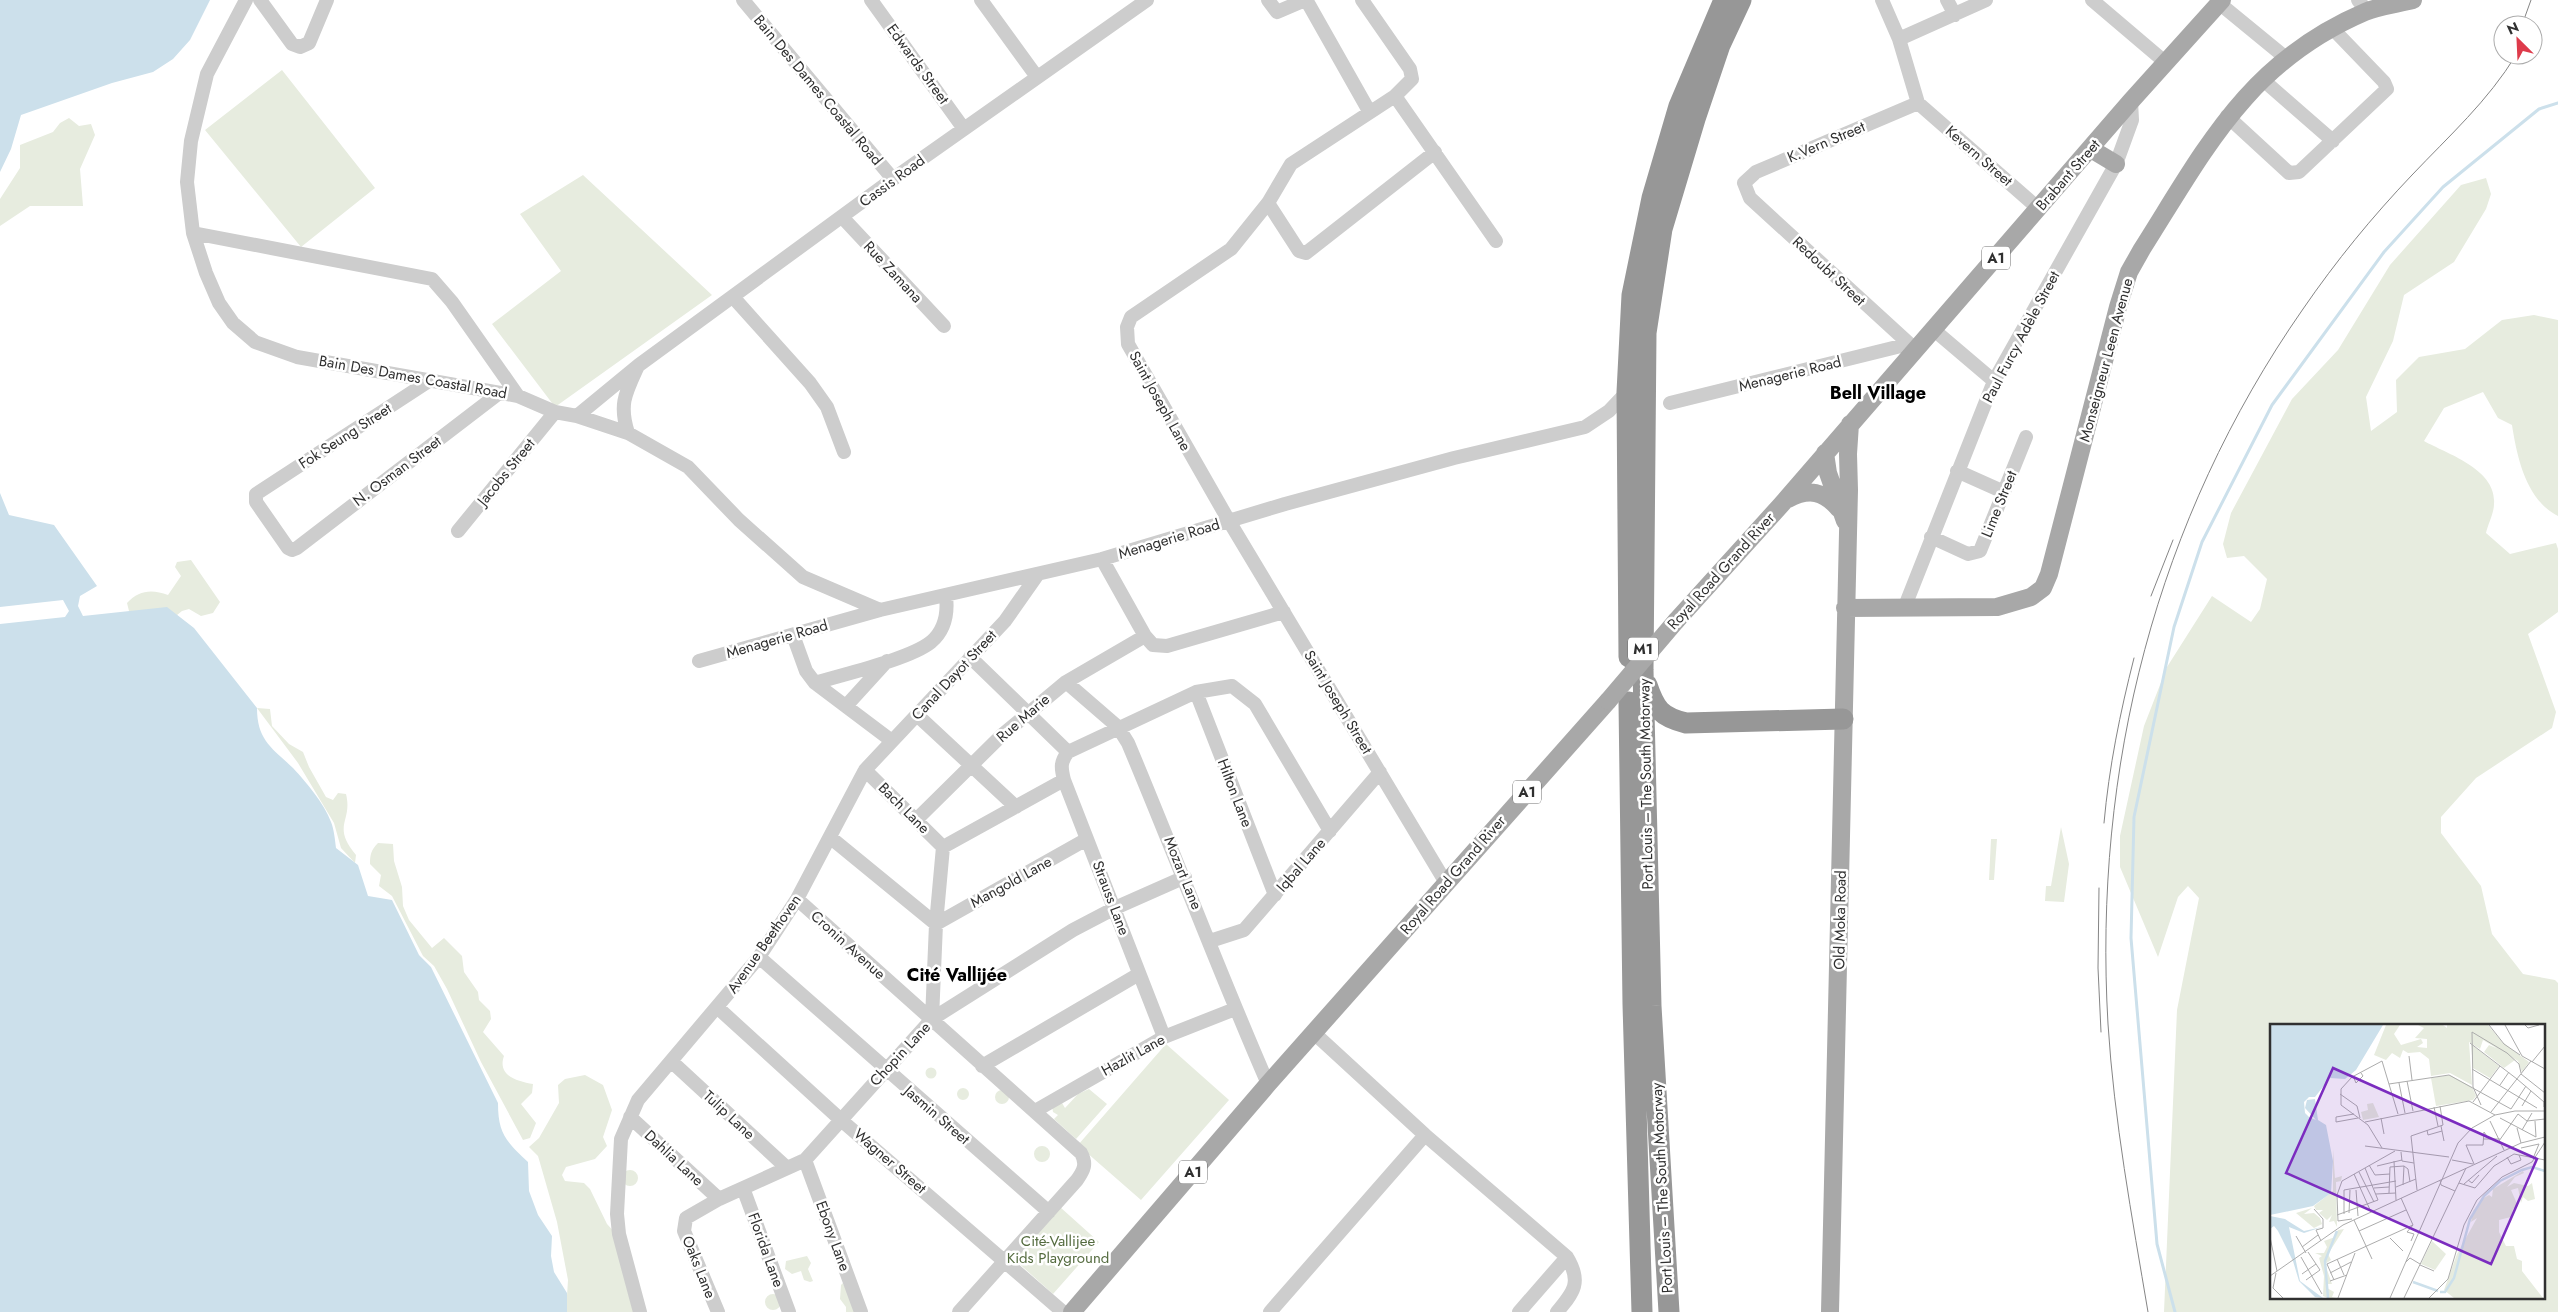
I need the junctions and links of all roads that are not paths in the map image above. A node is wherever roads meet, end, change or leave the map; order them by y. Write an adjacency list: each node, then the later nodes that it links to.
1 (246, 0): 41 (street, Bain Des Dames Coastal Road)
2 (260, 0): 3 (street)
3 (327, 0)
4 (743, 0): 36 (street, Bain Des Dames Coastal Road)
5 (872, 0): 31 (street, Edwards Street)
6 (981, 0): 24 (street)
7 (1147, 0): 24 (street, Cassis Road)
8 (1268, 0): 29 (street)
9 (1362, 0): 26 (street, Saint Joseph Lane)
10 (1724, 0): 50 (highway, Port Louis – The South Motorway / M1)
11 (1741, 0): 81 (highway, Port Louis – The South Motorway / M1)
12 (1882, 0): 21 (street)
13 (1947, 0): 19 (street)
14 (1986, 0): 19 (street)
15 (2092, 0): 23 (street)
16 (2413, 0): 18 (main road, Monseigneur Leen Avenue)
17 (2220, 2): 22 (street); 23 (main road, Brabant Street / A1)
18 (2362, 6): 20 (main road, Monseigneur Leen Avenue)
19 (1955, 15): 21 (street)
20 (2332, 28): 22 (main road, Monseigneur Leen Avenue); 32 (street)
21 (1899, 39): 28 (street)
22 (2286, 58): 25 (main road, Monseigneur Leen Avenue)
23 (2165, 62): 27 (main road, Brabant Street / A1)
24 (1037, 77): 31 (street, Cassis Road)
25 (2262, 79): 30 (main road, Monseigneur Leen Avenue); 32 (street)
26 (1396, 96): 29 (street, Saint Joseph Lane); 34 (street)
27 (2131, 101): 33 (main road, Brabant Street / A1); 35 (street, Paul Furcy Adèle Street)
28 (1918, 103): 37 (street, K.Vern Street); 39 (street, Kevern Street)
29 (1369, 111): 38 (street, Saint Joseph Lane)
30 (2227, 116): 32 (street); 72 (main road, Monseigneur Leen Avenue)
31 (964, 129): 36 (street, Cassis Road)
32 (2333, 141)
33 (2091, 149): 35 (main road); 39 (main road, Brabant Street / A1)
34 (1435, 152): 38 (street); 42 (street)
35 (2116, 164): 49 (street, Paul Furcy Adèle Street)
36 (894, 179): 40 (street, Cassis Road)
37 (1745, 191): 46 (street, Redoubt Street)
38 (1268, 203): 64 (street, Saint Joseph Lane)
39 (2039, 209): 45 (main road, Brabant Street / A1)
40 (842, 217): 43 (street, Cassis Road); 44 (street, Rue Zamana)
41 (194, 233): 48 (street, Bain Des Dames Coastal Road); 52 (street)
42 (1496, 241)
43 (733, 298): 47 (street, Cassis Road); 59 (street)
44 (944, 326)
45 (1934, 330): 46 (main road, Brabant Street / A1); 49 (street)
46 (1912, 346): 53 (street, Menagerie Road); 56 (main road, Royal Road Grand River / A1)
47 (639, 365): 55 (street, Cassis Road); 57 (street)
48 (429, 381): 51 (street, Bain Des Dames Coastal Road); 68 (street, Fok Seung Street)
49 (1994, 381): 61 (street, Paul Furcy Adèle Street)
50 (1627, 392): 64 (street, Menagerie Road); 141 (highway, Port Louis – The South Motorway / M1)
51 (498, 394): 52 (street, Bain Des Dames Coastal Road); 68 (street, N. Osman Street)
52 (518, 396): 54 (street, Bain Des Dames Coastal Road)
53 (1670, 403)
54 (555, 412): 55 (street, Bain Des Dames Coastal Road); 66 (street, Jacobs Street)
55 (577, 416): 57 (street, Bain Des Dames Coastal Road)
56 (1850, 424): 60 (main road, Royal Road Grand River / A1); 65 (main road, Old Moka Road)
57 (628, 433): 74 (street, Bain Des Dames Coastal Road)
58 (2026, 437): 62 (street, Lime Street)
59 (844, 452)
60 (1825, 454): 63 (main road, Royal Road Grand River / A1); 65 (main road, Old Moka Road)
61 (1957, 471): 62 (street); 67 (street, Paul Furcy Adèle Street)
62 (2004, 492): 67 (street, Lime Street)
63 (1785, 500): 65 (main road); 103 (main road, Royal Road Grand River / A1, bridge)
64 (1229, 521): 69 (street, Menagerie Road); 75 (street, Saint Joseph Street)
65 (1845, 521): 73 (main road, Old Moka Road)
66 (458, 531)
67 (1932, 537): 72 (street, Paul Furcy Adèle Street)
68 (297, 548)
69 (1102, 558): 70 (street, Menagerie Road); 77 (street)
70 (1038, 574): 71 (street, Menagerie Road); 78 (street, Canal Dayot Street)
71 (946, 596): 74 (street, Menagerie Road); 80 (street)
72 (1905, 606): 73 (main road, Monseigneur Leen Avenue)
73 (1845, 608): 88 (main road, Old Moka Road)
74 (880, 610): 76 (street, Menagerie Road)
75 (1284, 612): 77 (street); 94 (street, Saint Joseph Street)
76 (793, 634): 79 (street, Menagerie Road); 83 (street)
77 (1145, 636): 82 (street, Rue Marie)
78 (970, 658): 86 (street); 87 (street, Canal Dayot Street)
79 (699, 661)
80 (887, 661): 83 (street); 85 (street)
81 (1643, 670): 88 (highway); 142 (highway, Port Louis – The South Motorway / M1)
82 (1066, 682): 86 (street, Rue Marie); 89 (street, Mozart Lane)
83 (815, 683): 85 (street)
84 (1196, 692): 89 (street); 98 (street); 104 (street, Hilton Lane)
85 (846, 706): 90 (street)
86 (1028, 713): 91 (street); 92 (street, Rue Marie)
87 (917, 715): 90 (street, Canal Dayot Street); 92 (street)
88 (1843, 719): 143 (main road, Old Moka Road)
89 (1118, 727): 91 (street); 102 (street, Mozart Lane)
90 (892, 741): 93 (street, Canal Dayot Street)
91 (1065, 755): 95 (street, Strauss Lane)
92 (971, 766): 96 (street); 97 (street, Rue Marie)
93 (865, 770): 97 (street, Bach Lane); 99 (street, Avenue Beethoven)
94 (1380, 772): 98 (street, Iqbal Lane); 103 (street, Saint Joseph Street)
95 (1064, 780): 96 (street); 100 (street, Strauss Lane)
96 (1016, 807): 101 (street)
97 (916, 820): 101 (street, Bach Lane)
98 (1330, 831): 104 (street, Iqbal Lane)
99 (831, 838): 105 (street, Avenue Beethoven); 107 (street)
100 (1087, 839): 106 (street, Strauss Lane); 107 (street, Mangold Lane)
101 (943, 847): 107 (street)
102 (1185, 877): 106 (street, Chopin Lane); 108 (street, Mozart Lane)
103 (1446, 883): 114 (main road, Royal Road Grand River / A1)
104 (1275, 895): 108 (street, Iqbal Lane)
105 (797, 899): 109 (street, Avenue Beethoven); 113 (street, Cronin Avenue)
106 (1115, 908): 110 (street, Strauss Lane); 113 (street, Chopin Lane)
107 (936, 924): 113 (street)
108 (1210, 941): 112 (street, Mozart Lane)
109 (759, 957): 111 (street, Avenue Beethoven); 118 (street, Jasmin Street)
110 (1140, 974): 115 (street, Strauss Lane); 117 (street)
111 (718, 1008): 116 (street, Avenue Beethoven); 122 (street, Wagner Street)
112 (1235, 1009): 115 (street, Hazlit Lane); 119 (street, Mozart Lane)
113 (932, 1019): 117 (street, Cronin Avenue); 118 (street, Chopin Lane)
114 (1314, 1033): 119 (main road, Royal Road Grand River / A1); 123 (street)
115 (1164, 1037): 120 (street, Hazlit Lane)
116 (671, 1061): 121 (street, Avenue Beethoven); 125 (street, Tulip Lane)
117 (982, 1066): 120 (street, Cronin Avenue)
118 (885, 1069): 122 (street, Chopin Lane); 128 (street, Jasmin Street)
119 (1268, 1084): 132 (main road, Royal Road Grand River / A1)
120 (1035, 1111): 128 (street, Cronin Avenue)
121 (630, 1117): 127 (street, Dahlia Lane); 133 (street, Avenue Beethoven)
122 (842, 1120): 124 (street, Chopin Lane); 131 (street, Wagner Street)
123 (1424, 1135): 130 (street); 138 (street)
124 (805, 1160): 125 (street, Chopin Lane); 136 (street, Ebony Lane)
125 (787, 1168): 126 (street, Chopin Lane)
126 (743, 1188): 127 (street, Chopin Lane); 135 (street, Florida Lane)
127 (719, 1199): 129 (street, Chopin Lane)
128 (1049, 1212): 131 (street, Cronin Avenue)
129 (686, 1221): 134 (street, Oaks Lane)
130 (1566, 1257): 139 (street); 140 (street)
131 (1006, 1260): 132 (street, Wagner Street); 137 (street, Cronin Avenue)
132 (1061, 1311)
133 (640, 1312)
134 (718, 1312)
135 (789, 1312)
136 (861, 1312)
137 (959, 1312)
138 (1270, 1312)
139 (1519, 1312)
140 (1557, 1312)
141 (1642, 1312)
142 (1669, 1312)
143 (1830, 1312)

